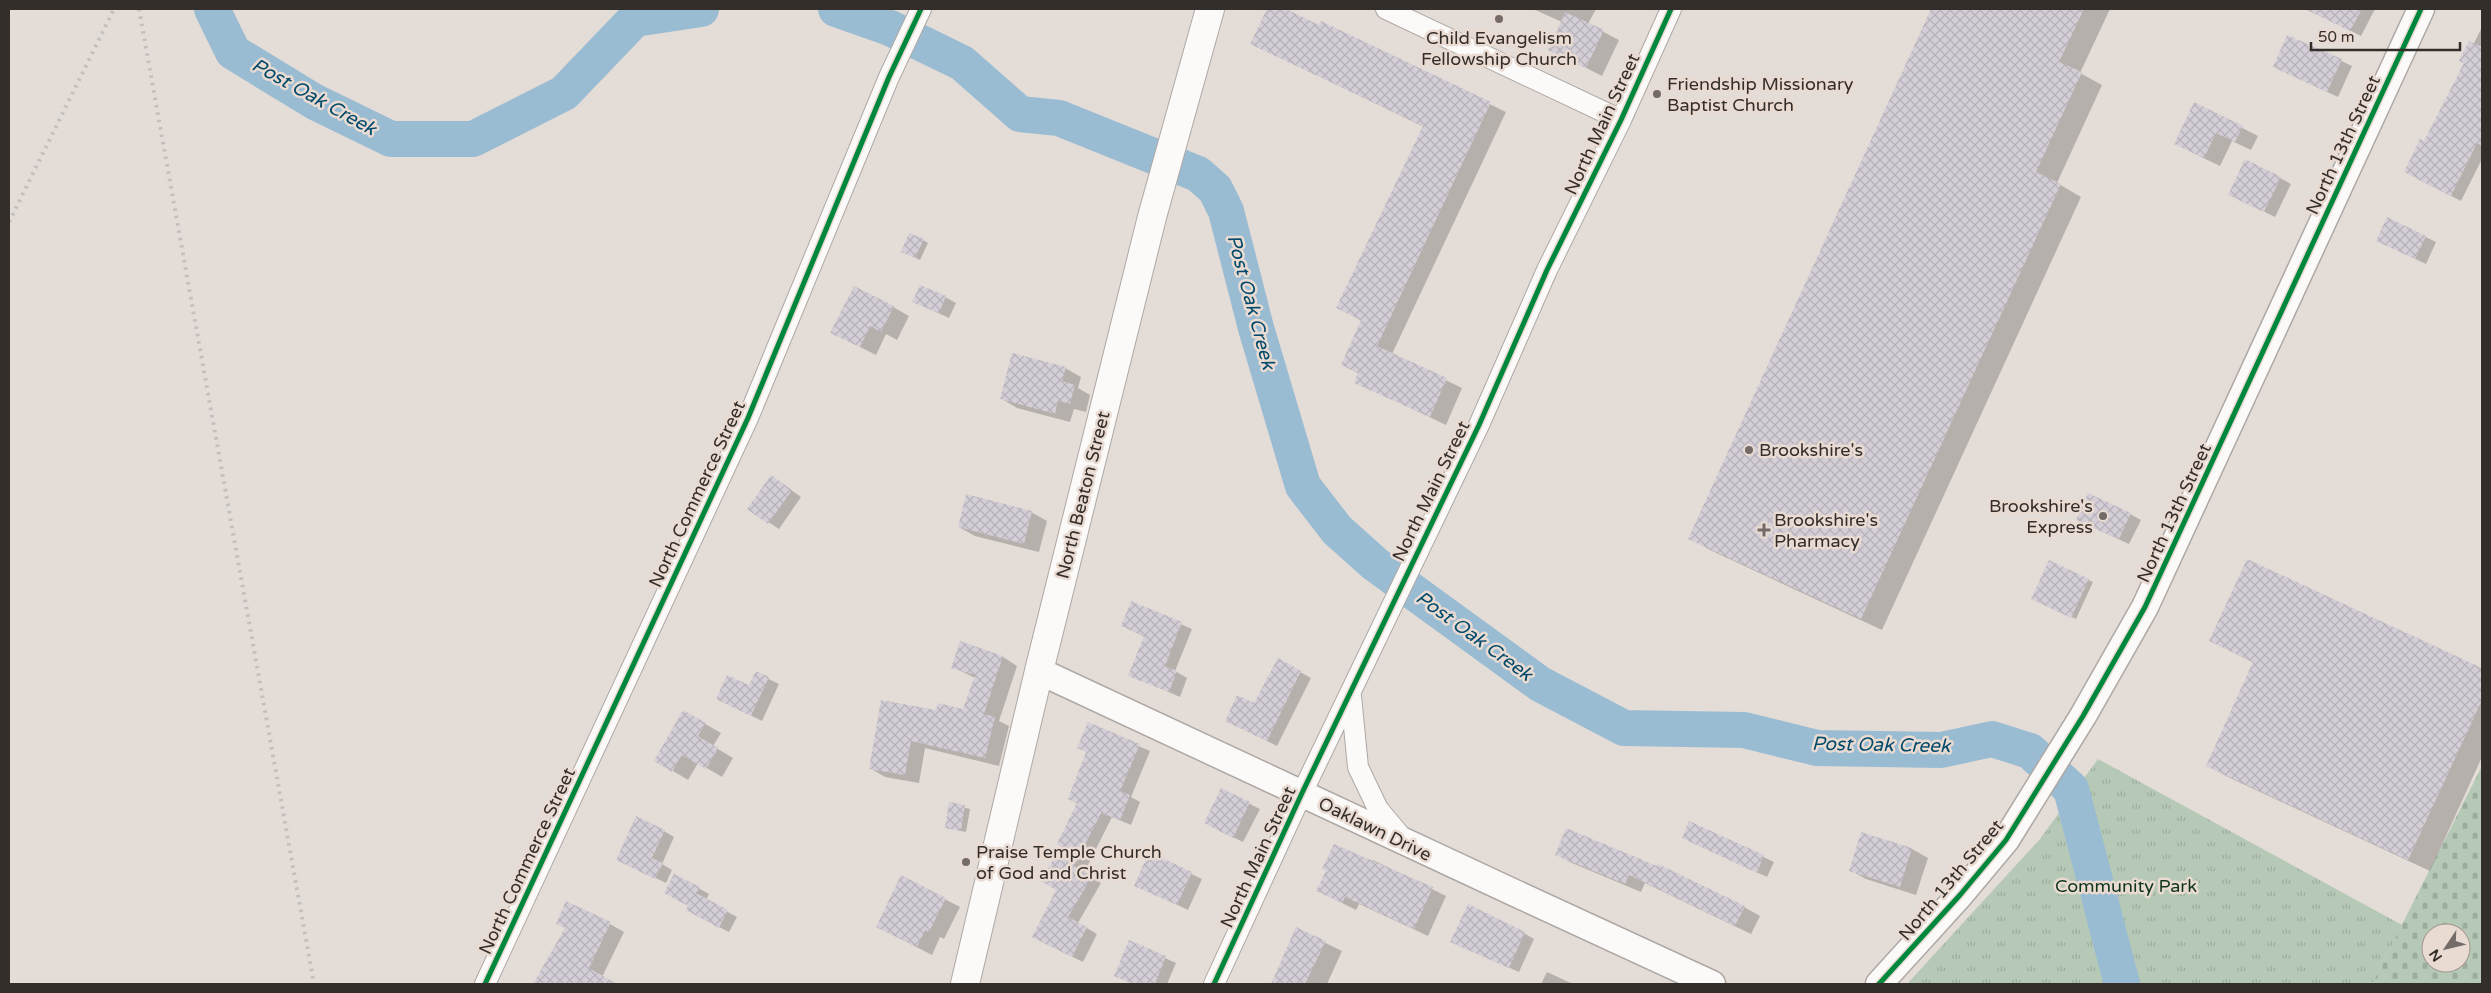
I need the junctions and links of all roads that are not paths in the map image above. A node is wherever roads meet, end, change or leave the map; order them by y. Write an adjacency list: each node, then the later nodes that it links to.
1 (921, 9): 11 (street, North Commerce Street)
2 (1210, 9): 7 (main road, North Beaton Street)
3 (1386, 9): 6 (street)
4 (1671, 9): 6 (street, North Main Street)
5 (2421, 9): 15 (street, North 13th Street)
6 (1621, 120): 8 (street, North Main Street)
7 (1039, 672): 9 (street, Oaklawn Drive); 12 (main road, North Beaton Street)
8 (1351, 695): 9 (street, North Main Street); 10 (street)
9 (1302, 793): 10 (street, Oaklawn Drive); 13 (street, North Main Street)
10 (1408, 845): 14 (street, Oaklawn Drive)
11 (485, 984)
12 (965, 984)
13 (1214, 984)
14 (1712, 984)
15 (1879, 984)

